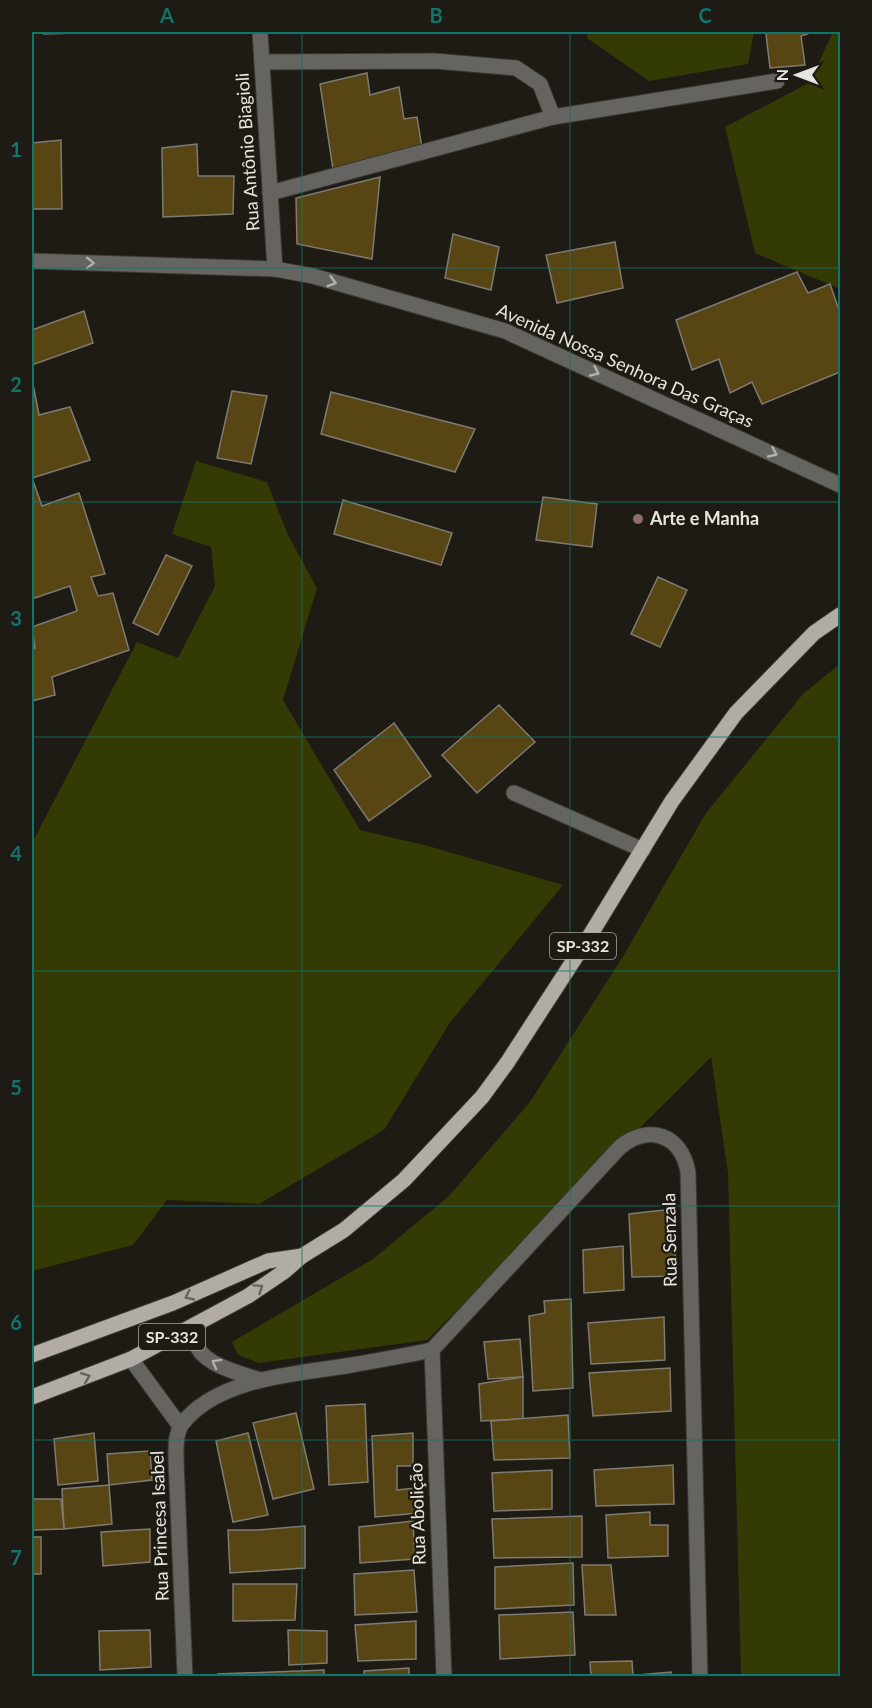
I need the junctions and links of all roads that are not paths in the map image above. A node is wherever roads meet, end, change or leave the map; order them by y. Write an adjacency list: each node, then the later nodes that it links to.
1 (260, 32): 2 (street, Rua Antônio Biagioli)
2 (262, 62): 4 (street); 5 (street, Rua Antônio Biagioli)
3 (777, 81): 4 (street)
4 (554, 117): 5 (street)
5 (270, 193): 7 (street, Rua Antônio Biagioli)
6 (32, 261): 7 (street, Avenida Nossa Senhora Das Graças, one-way to 7)
7 (275, 269): 8 (street, Avenida Nossa Senhora Das Graças, one-way to 8)
8 (840, 485)
9 (840, 615): 11 (main road, SP-332)
10 (514, 793): 11 (street)
11 (643, 850): 12 (main road, SP-332)
12 (302, 1256): 13 (main road, SP-332, one-way to 12); 15 (main road, SP-332, one-way to 15)
13 (194, 1325): 16 (main road, SP-332); 17 (street, one-way to 13)
14 (432, 1350): 17 (street, Rua Princesa Isabel); 21 (street, Rua Abolição); 22 (street, Rua Senzala)
15 (32, 1355)
16 (131, 1359): 18 (main road, SP-332, one-way to 16); 19 (street)
17 (260, 1380): 19 (street, Rua Princesa Isabel)
18 (32, 1397)
19 (180, 1426): 20 (street, Rua Princesa Isabel)
20 (185, 1677)
21 (444, 1677)
22 (700, 1677)

